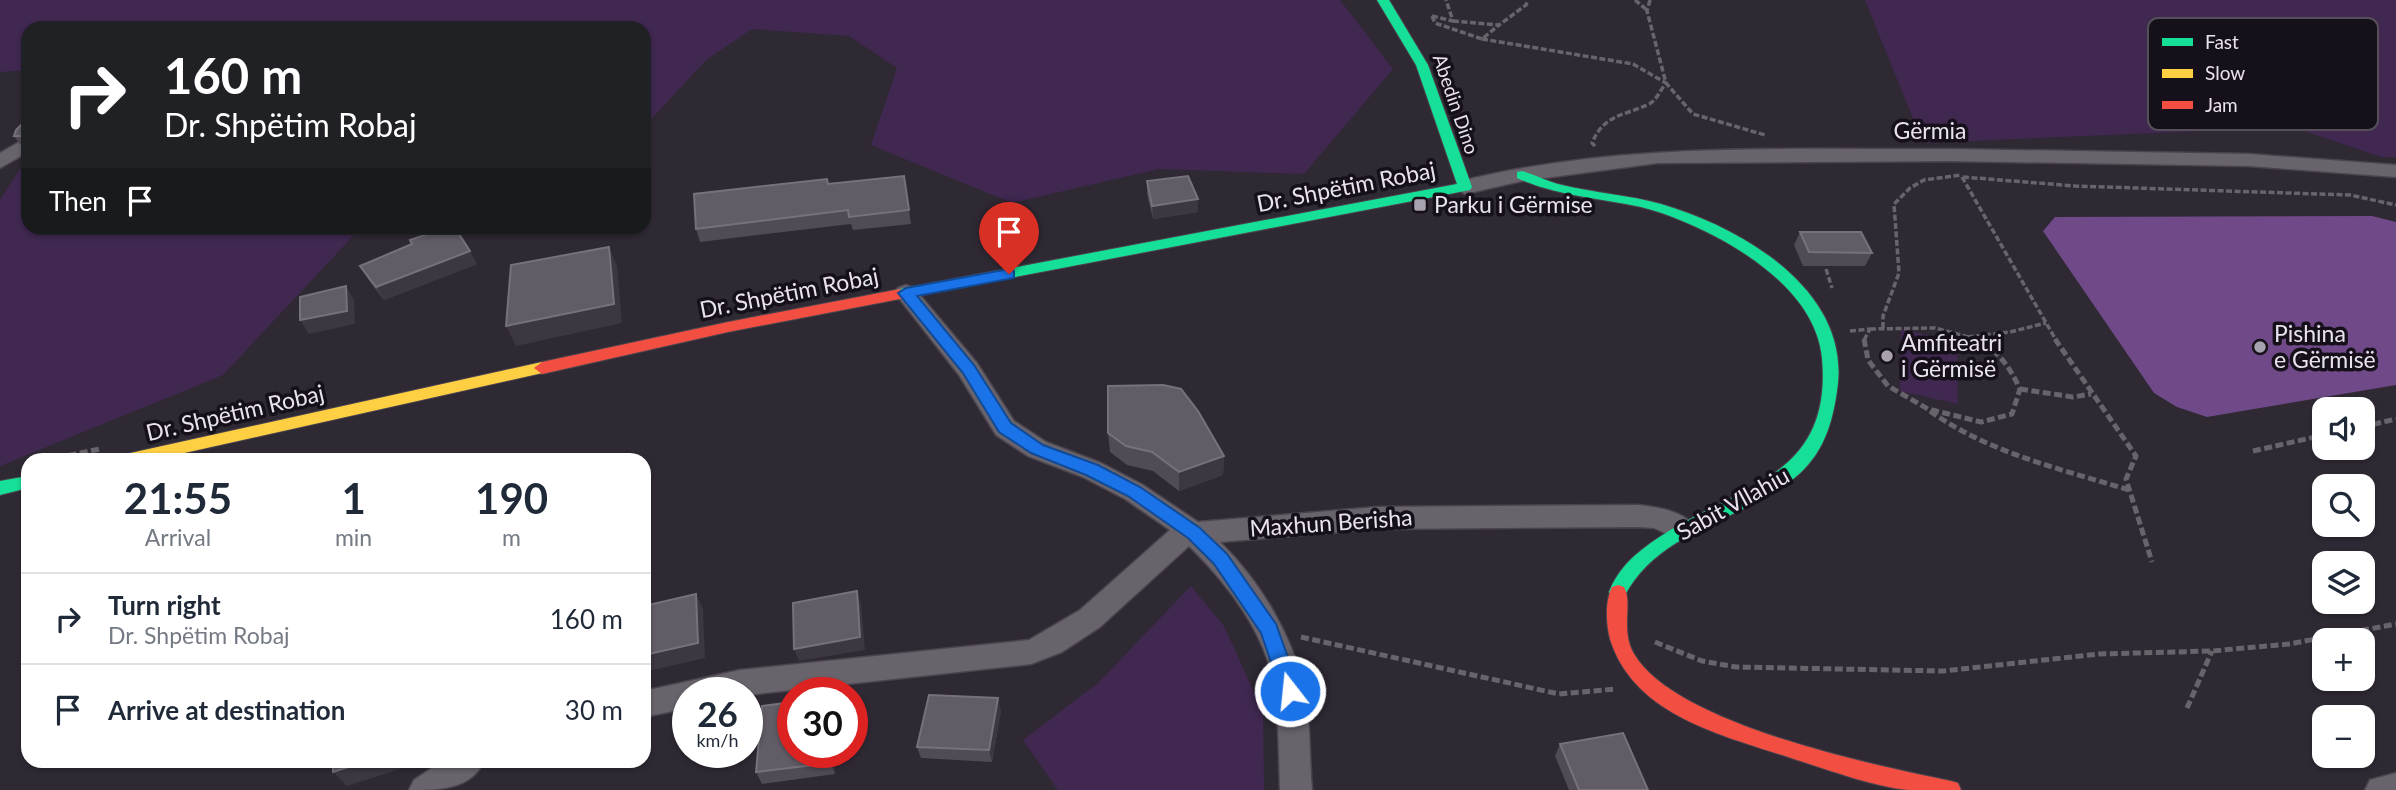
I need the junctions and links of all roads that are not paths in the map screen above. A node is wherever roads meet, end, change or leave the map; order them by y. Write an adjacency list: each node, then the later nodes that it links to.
1 (1383, 0): 6 (street, Abedin Dino)
2 (21, 148): 3 (street)
3 (0, 162)
4 (2396, 171): 5 (street, Gërmia)
5 (1522, 175): 6 (street, Gërmia); 11 (street, Sabit Vllahiu)
6 (1465, 187): 7 (street, Dr. Shpëtim Robaj)
7 (906, 293): 8 (street, Dr. Shpëtim Robaj); 12 (street)
8 (157, 453)
9 (21, 484): 10 (street)
10 (0, 488)
11 (1683, 530): 12 (street, Maxhun Berisha); 18 (street, Sabit Vllahiu)
12 (1194, 533): 13 (street, Maxhun Berisha); 17 (street)
13 (651, 702)
14 (458, 768): 16 (street)
15 (2396, 788): 19 (street)
16 (425, 790)
17 (1296, 790)
18 (1951, 790)
19 (2381, 790)

